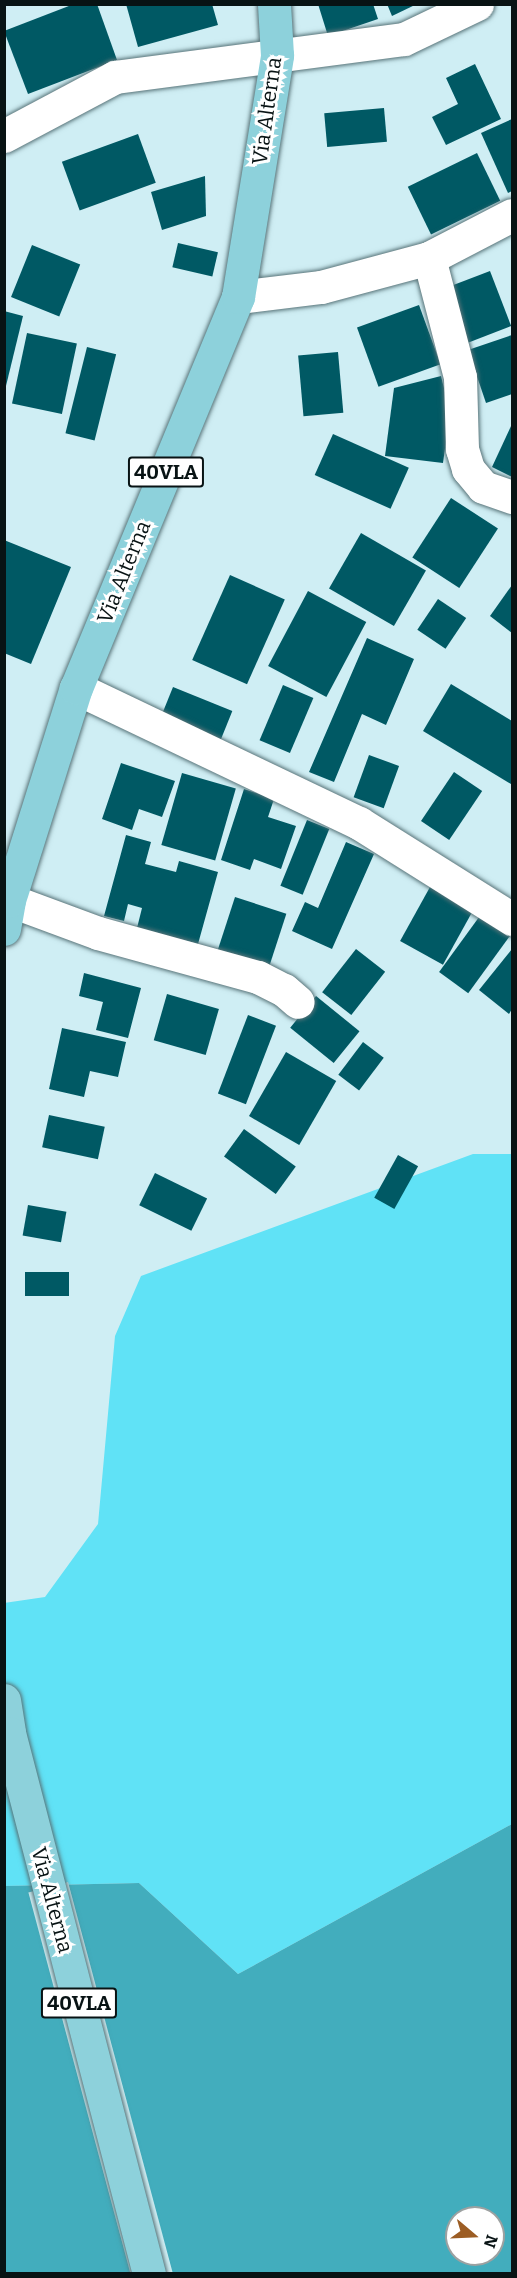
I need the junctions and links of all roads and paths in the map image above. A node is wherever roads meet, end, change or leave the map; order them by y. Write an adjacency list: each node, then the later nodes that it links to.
1 (274, 4): 3 (main road, Via Alterna / 40VLA)
2 (477, 4): 3 (street)
3 (277, 55): 4 (street); 7 (main road, Via Alterna / 40VLA)
4 (4, 136)
5 (513, 215): 6 (street)
6 (429, 258): 7 (street); 8 (street)
7 (238, 297): 9 (main road, Via Alterna / 40VLA)
8 (513, 497)
9 (76, 688): 10 (main road, Via Alterna / 40VLA); 11 (street)
10 (7, 915): 12 (street)
11 (513, 918)
12 (298, 1002)
13 (4, 1700): 14 (main road, Via Alterna / 40VLA)
14 (149, 2274)

